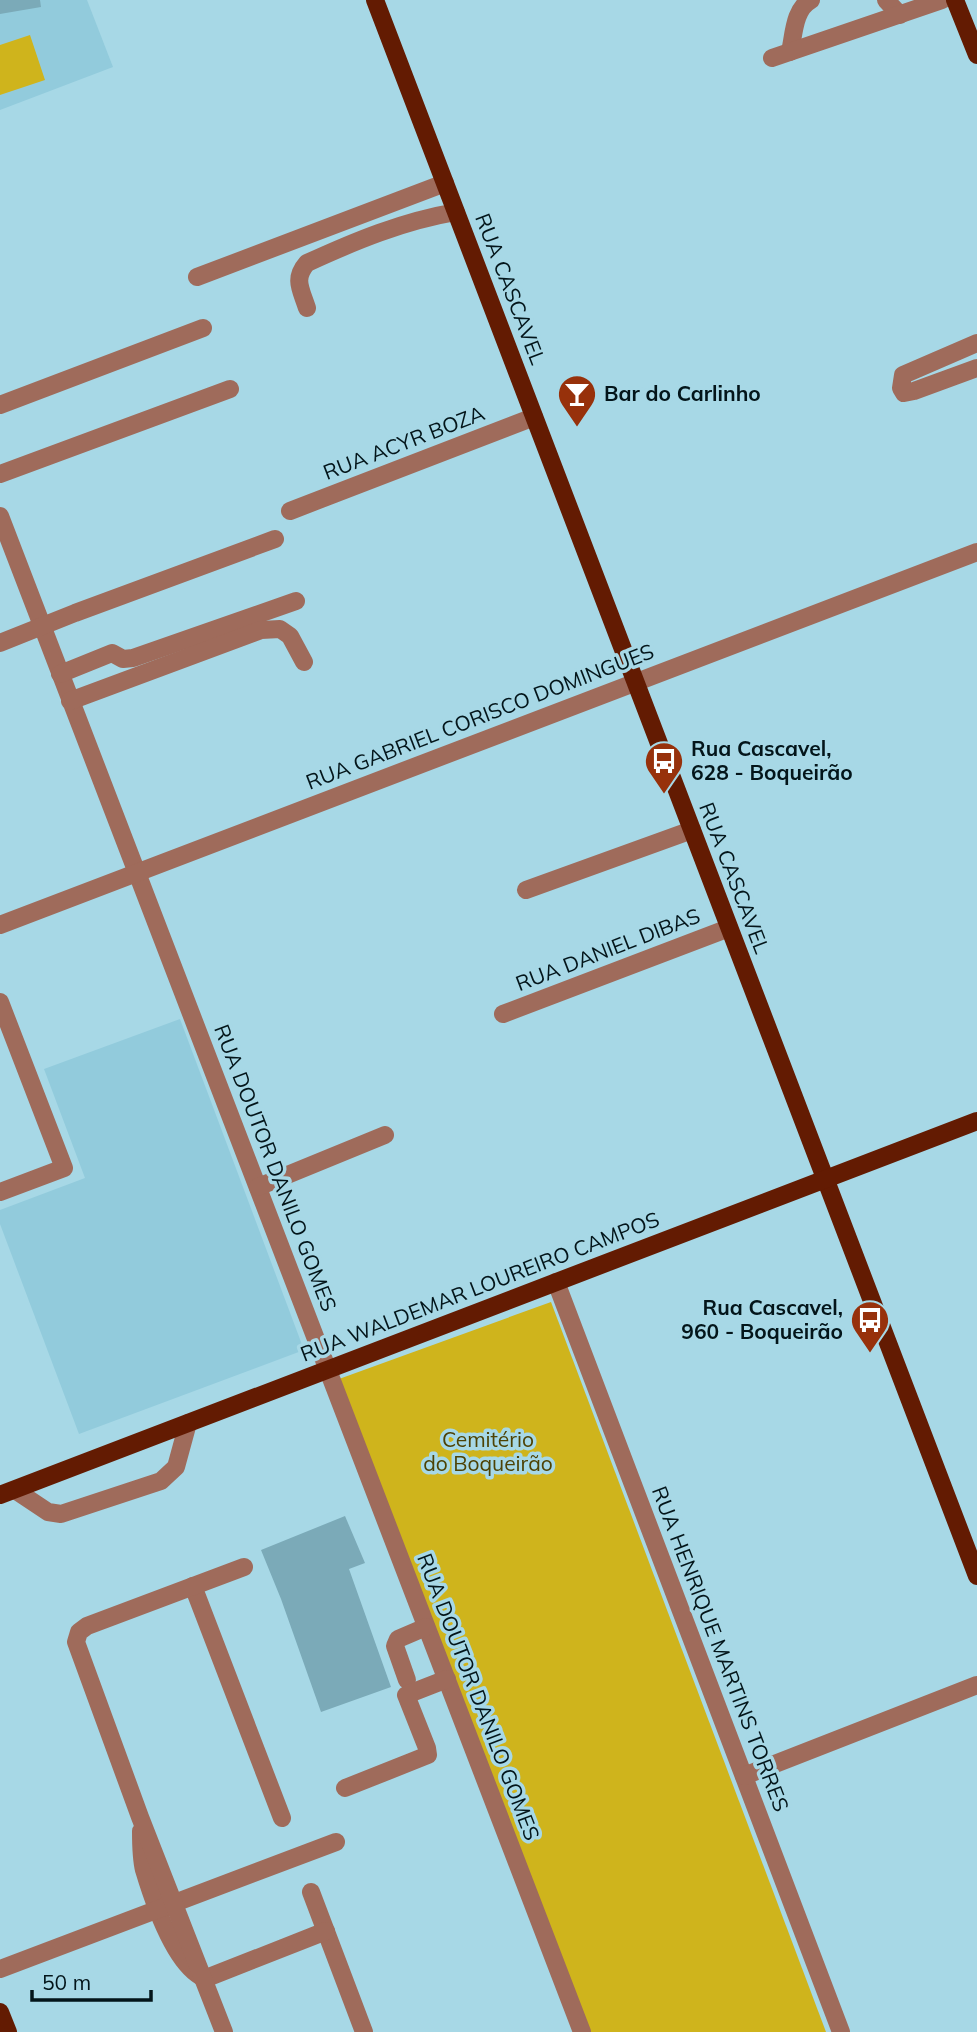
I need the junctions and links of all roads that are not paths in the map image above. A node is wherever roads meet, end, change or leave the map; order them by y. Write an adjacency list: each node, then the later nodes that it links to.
1 (375, 0): 10 (main road, RUA CASCAVEL)
2 (811, 0): 7 (street)
3 (886, 0): 6 (street)
4 (942, 0): 6 (street)
5 (956, 0): 8 (main road)
6 (900, 15): 7 (street)
7 (790, 52): 9 (street)
8 (977, 55)
9 (772, 58)
10 (445, 183): 11 (main road, RUA CASCAVEL); 12 (street)
11 (456, 212): 13 (street); 19 (main road, RUA CASCAVEL)
12 (197, 277)
13 (307, 308)
14 (203, 328): 18 (street)
15 (977, 343): 16 (street)
16 (977, 368)
17 (230, 389): 20 (street)
18 (0, 405)
19 (534, 417): 21 (street, RUA ACYR BOZA); 30 (main road, RUA CASCAVEL)
20 (0, 474)
21 (290, 511)
22 (0, 516): 26 (street, RUA DOUTOR DANILO GOMES)
23 (275, 539): 26 (street)
24 (977, 552): 30 (street, RUA GABRIEL CORISCO DOMINGUES)
25 (296, 601): 29 (street)
26 (43, 627): 27 (street); 29 (street, RUA DOUTOR DANILO GOMES)
27 (0, 643)
28 (304, 662): 31 (street)
29 (61, 674): 31 (street, RUA DOUTOR DANILO GOMES)
30 (635, 683): 32 (main road, RUA CASCAVEL); 33 (street, RUA GABRIEL CORISCO DOMINGUES)
31 (71, 701): 33 (street, RUA DOUTOR DANILO GOMES)
32 (692, 830): 34 (street); 36 (main road, RUA CASCAVEL)
33 (137, 873): 35 (street, RUA GABRIEL CORISCO DOMINGUES); 42 (street, RUA DOUTOR DANILO GOMES)
34 (526, 890)
35 (0, 925)
36 (729, 928): 38 (street, RUA DANIEL DIBAS); 41 (main road, RUA CASCAVEL)
37 (0, 1002): 43 (street)
38 (503, 1013)
39 (977, 1121): 41 (main road, RUA WALDEMAR LOUREIRO CAMPOS)
40 (385, 1135): 42 (street)
41 (825, 1179): 44 (main road, RUA WALDEMAR LOUREIRO CAMPOS); 49 (main road, RUA CASCAVEL)
42 (258, 1187): 45 (street, RUA DOUTOR DANILO GOMES)
43 (0, 1192)
44 (556, 1282): 45 (main road, RUA WALDEMAR LOUREIRO CAMPOS); 55 (street, RUA HENRIQUE MARTINS TORRES)
45 (328, 1370): 46 (main road, RUA WALDEMAR LOUREIRO CAMPOS); 51 (street, RUA DOUTOR DANILO GOMES)
46 (188, 1423): 47 (main road, RUA WALDEMAR LOUREIRO CAMPOS); 47 (street)
47 (7, 1492)
48 (244, 1567): 50 (street)
49 (977, 1576)
50 (193, 1586): 57 (street); 60 (street)
51 (426, 1627): 52 (street, RUA DOUTOR DANILO GOMES); 53 (street)
52 (447, 1679): 56 (street); 68 (street, RUA DOUTOR DANILO GOMES)
53 (408, 1680)
54 (977, 1685): 55 (street)
55 (744, 1776): 69 (street, RUA HENRIQUE MARTINS TORRES)
56 (345, 1788)
57 (282, 1818)
58 (336, 1842): 60 (street)
59 (311, 1892): 61 (street)
60 (167, 1906): 62 (street); 63 (street)
61 (326, 1931): 63 (street); 67 (street)
62 (0, 1969)
63 (204, 1979): 66 (street)
64 (0, 2012): 65 (main road)
65 (8, 2032)
66 (224, 2032)
67 (364, 2032)
68 (582, 2032)
69 (841, 2032)

